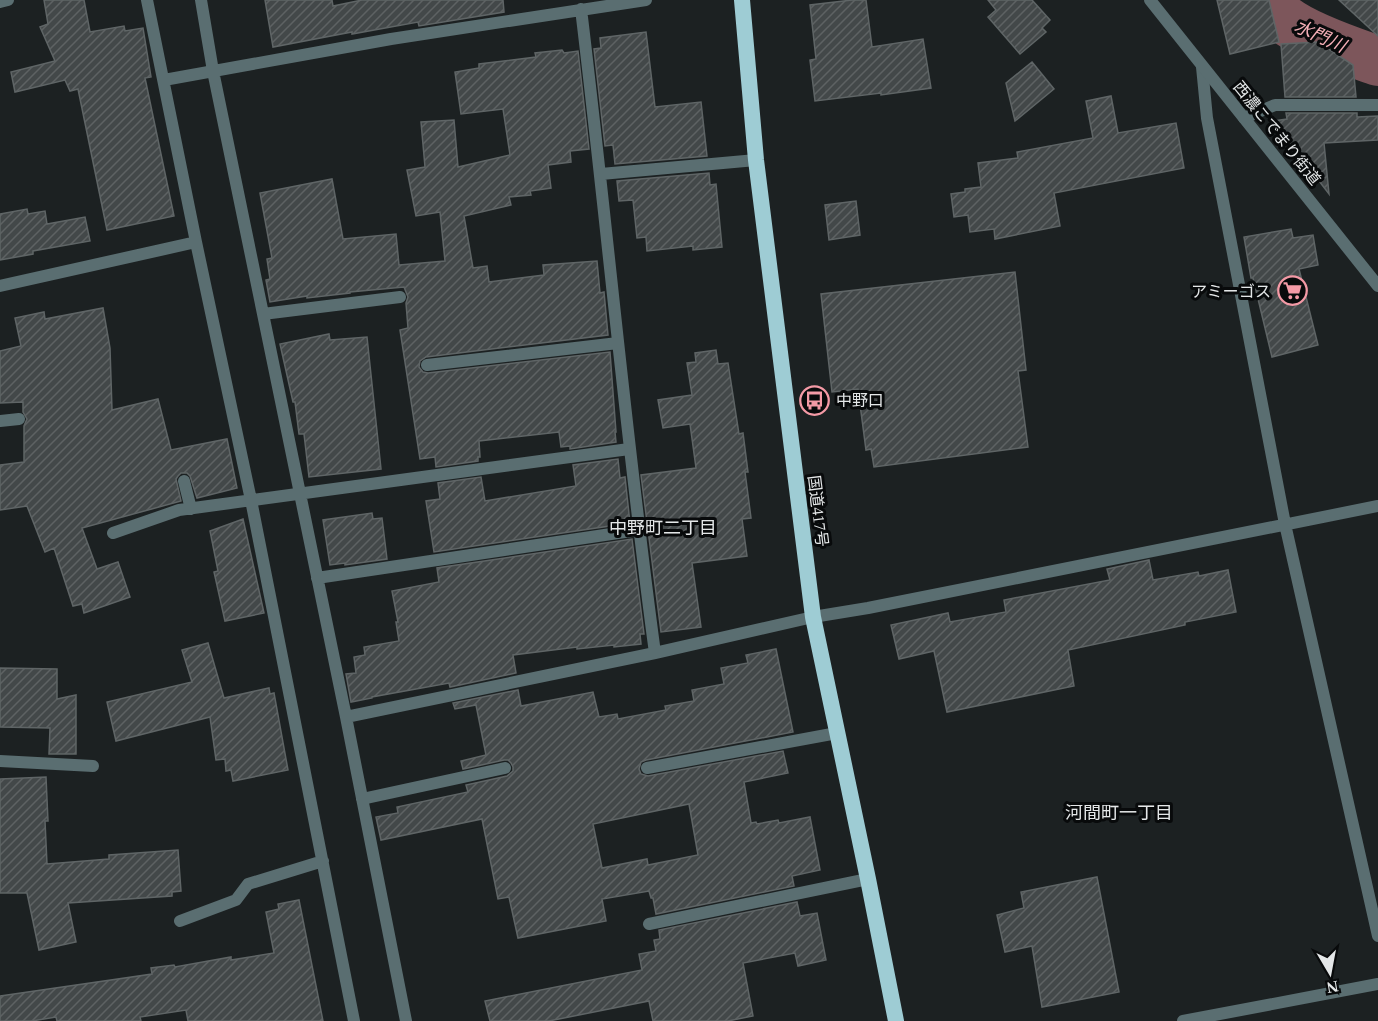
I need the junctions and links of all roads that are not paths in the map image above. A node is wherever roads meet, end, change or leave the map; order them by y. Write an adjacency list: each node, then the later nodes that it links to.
1 (8, 0): 7 (street)
2 (147, 0): 11 (street)
3 (201, 0): 10 (street)
4 (646, 0): 8 (street)
5 (742, 0): 14 (highway, 国道417号)
6 (1150, 0): 9 (street, 西濃こでまり街道)
7 (0, 2)
8 (581, 9): 10 (street); 15 (street)
9 (1202, 67): 13 (street, 西濃こでまり街道); 31 (street)
10 (213, 71): 11 (street); 20 (street)
11 (164, 80): 16 (street)
12 (1378, 105): 13 (street)
13 (1244, 118): 18 (street, 西濃こでまり街道)
14 (756, 160): 15 (street); 35 (highway, 国道417号)
15 (601, 174): 21 (street)
16 (196, 242): 17 (street); 28 (street)
17 (0, 286)
18 (1378, 286)
19 (400, 297): 20 (street)
20 (263, 314): 27 (street)
21 (618, 343): 22 (street); 25 (street)
22 (427, 365)
23 (19, 419): 24 (street)
24 (0, 422)
25 (629, 449): 27 (street); 32 (street)
26 (184, 481): 30 (street)
27 (300, 494): 28 (street); 34 (street)
28 (257, 500): 30 (street); 44 (street)
29 (1378, 506): 31 (street)
30 (191, 509): 33 (street)
31 (1285, 524): 35 (street); 48 (street)
32 (638, 530): 34 (street); 36 (street)
33 (113, 533)
34 (317, 578): 37 (street)
35 (813, 617): 36 (street); 38 (highway, 国道417号)
36 (655, 653): 37 (street)
37 (346, 717): 43 (street)
38 (837, 733): 42 (street); 45 (highway, 国道417号)
39 (0, 761): 40 (street)
40 (93, 766)
41 (505, 768): 43 (street)
42 (647, 768)
43 (362, 799): 51 (street)
44 (323, 861): 46 (street); 50 (street)
45 (868, 879): 47 (street); 52 (highway, 国道417号)
46 (180, 921)
47 (649, 924)
48 (1378, 936)
49 (1378, 984): 53 (street)
50 (354, 1021)
51 (406, 1021)
52 (896, 1021)
53 (1183, 1021)

